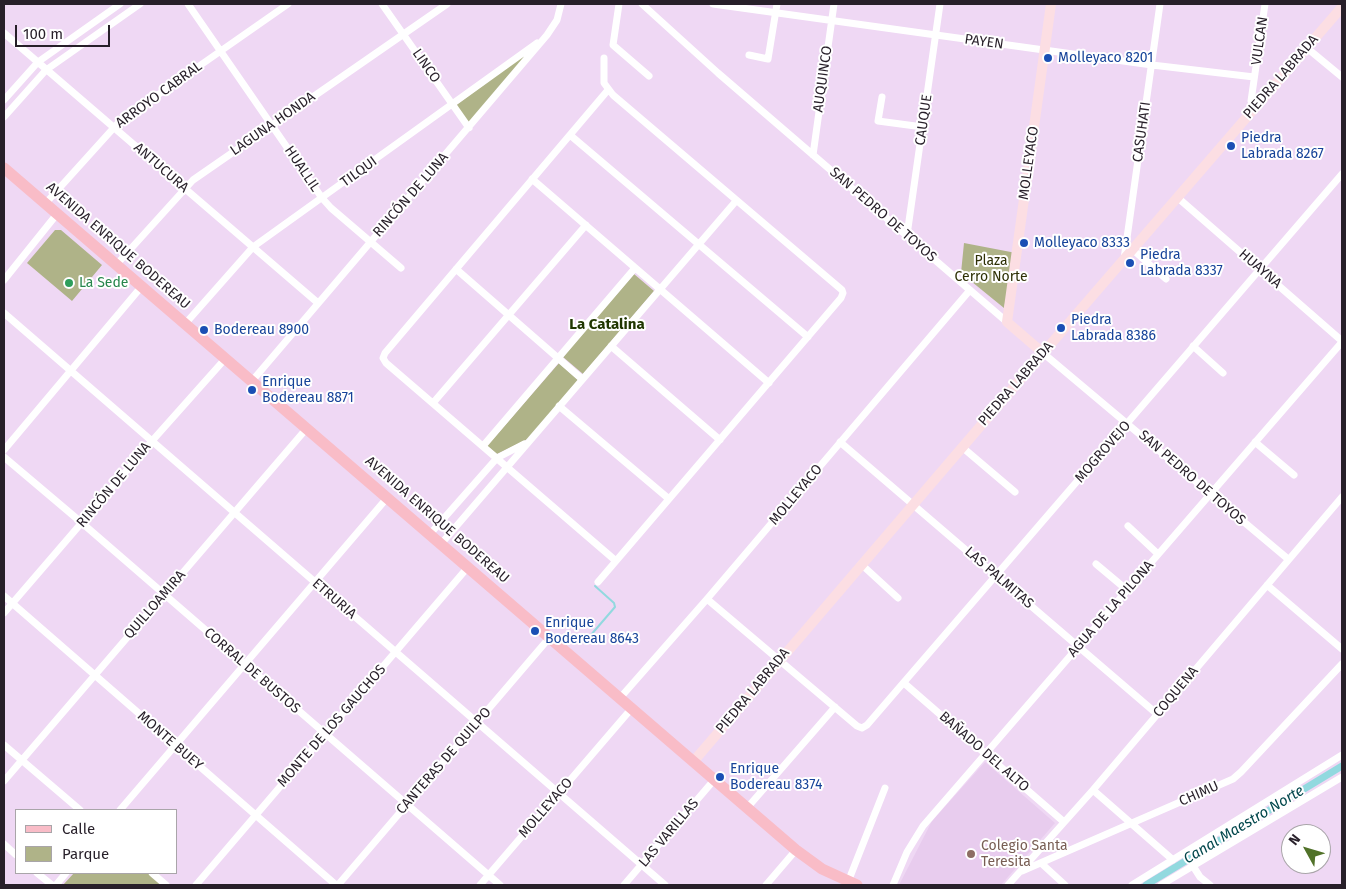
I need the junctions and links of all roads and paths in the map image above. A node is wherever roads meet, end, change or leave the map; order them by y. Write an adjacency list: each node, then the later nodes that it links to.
1 (120, 4): 29 (street)
2 (140, 4): 31 (street)
3 (188, 4): 26 (street, HUALLIL)
4 (288, 4): 26 (street, ARROYO CABRAL)
5 (382, 4): 21 (street, LINCO)
6 (561, 4): 22 (street, RINCÓN DE LUNA)
7 (619, 4): 32 (street)
8 (642, 4): 46 (street, SAN PEDRO DE TOYOS)
9 (716, 4): 18 (street, PAYEN)
10 (778, 4): 18 (street)
11 (834, 4): 19 (street, AUQUINCO)
12 (940, 4): 23 (street, CAUQUE)
13 (1051, 4): 25 (main road, MOLLEYACO)
14 (1160, 4): 30 (street, CASUHATI)
15 (1265, 4): 33 (street, VULCAN)
16 (443, 5): 21 (street, LAGUNA HONDA)
17 (1342, 7): 24 (main road, PIEDRA LABRADA)
18 (776, 13): 19 (street, PAYEN); 27 (street)
19 (831, 20): 23 (street, PAYEN); 46 (street, AUQUINCO)
20 (4, 33): 29 (street, ANTUCURA)
21 (403, 34): 38 (street, LINCO); 41 (street, LAGUNA HONDA)
22 (548, 35): 38 (street, TILQUI); 44 (street, RINCÓN DE LUNA)
23 (936, 35): 25 (street, PAYEN); 43 (street, CAUQUE)
24 (1307, 48): 34 (street); 39 (main road, PIEDRA LABRADA)
25 (1045, 50): 30 (street, PAYEN); 76 (main road, MOLLEYACO)
26 (220, 51): 41 (street, HUALLIL); 42 (street, ARROYO CABRAL)
27 (749, 55)
28 (604, 58): 35 (street)
29 (38, 62): 31 (street, ANTUCURA); 37 (street)
30 (1152, 65): 33 (street, PAYEN); 62 (street, CASUHATI)
31 (46, 70): 40 (street); 42 (street, ANTUCURA)
32 (649, 76)
33 (1254, 77): 39 (street, VULCAN)
34 (1342, 77)
35 (608, 90): 45 (street); 53 (street)
36 (882, 97): 43 (street)
37 (4, 100)
38 (453, 105): 44 (street, LINCO); 51 (street, TILQUI)
39 (1255, 108): 52 (main road, PIEDRA LABRADA)
40 (4, 117)
41 (272, 125): 50 (street, LAGUNA HONDA); 51 (street, HUALLIL)
42 (114, 127): 50 (street, ANTUCURA); 54 (street, ARROYO CABRAL)
43 (922, 127): 57 (street, CAUQUE)
44 (469, 128): 58 (street, RINCÓN DE LUNA)
45 (570, 135): 49 (street); 59 (street)
46 (813, 155): 57 (street, SAN PEDRO DE TOYOS)
47 (4, 168): 54 (main road, AVENIDA ENRIQUE BODEREAU)
48 (1342, 174): 67 (street, MOGROVEJO)
49 (532, 179): 56 (street); 66 (street)
50 (185, 188): 60 (street, ANTUCURA); 63 (street, LAGUNA HONDA)
51 (322, 198): 58 (street, HUALLIL); 60 (street, TILQUI)
52 (1177, 198): 61 (main road, PIEDRA LABRADA); 67 (street, HUAYNA)
53 (736, 201): 59 (street); 78 (street)
54 (45, 204): 55 (main road, AVENIDA ENRIQUE BODEREAU)
55 (57, 214): 63 (main road, AVENIDA ENRIQUE BODEREAU); 69 (street)
56 (586, 225): 65 (street); 75 (street)
57 (906, 235): 72 (street, SAN PEDRO DE TOYOS)
58 (370, 242): 64 (street, HUALLIL); 73 (street, RINCÓN DE LUNA)
59 (698, 244): 71 (street); 78 (street)
60 (253, 248): 73 (street, ANTUCURA); 77 (street, TILQUI)
61 (1132, 249): 62 (main road, PIEDRA LABRADA); 68 (street)
62 (1124, 260): 82 (main road, PIEDRA LABRADA)
63 (117, 264): 70 (main road, AVENIDA ENRIQUE BODEREAU)
64 (401, 268)
65 (634, 268): 71 (street); 83 (street)
66 (456, 269): 75 (street); 90 (street)
67 (1260, 269): 79 (street, HUAYNA); 81 (street, MOGROVEJO)
68 (1166, 279)
69 (4, 280)
70 (142, 286): 77 (main road, AVENIDA ENRIQUE BODEREAU); 85 (street)
71 (660, 289): 80 (street); 89 (street)
72 (970, 290): 76 (street, SAN PEDRO DE TOYOS); 96 (street, MOLLEYACO)
73 (318, 303): 88 (street, RINCÓN DE LUNA)
74 (4, 313): 85 (street, ETRURIA)
75 (509, 314): 83 (street); 90 (street)
76 (1007, 322): 82 (main road, SAN PEDRO DE TOYOS)
77 (185, 324): 84 (main road, AVENIDA ENRIQUE BODEREAU)
78 (808, 338): 89 (street)
79 (1342, 342): 97 (street, AGUA DE LA PILONA)
80 (611, 346): 87 (street); 94 (street)
81 (1193, 346): 86 (street); 92 (street, MOGROVEJO)
82 (1043, 353): 92 (street, SAN PEDRO DE TOYOS); 100 (main road, PIEDRA LABRADA)
83 (559, 358): 87 (street); 99 (street)
84 (225, 359): 88 (main road, AVENIDA ENRIQUE BODEREAU); 95 (street, RINCÓN DE LUNA)
85 (71, 371): 95 (street, ETRURIA); 101 (street)
86 (1223, 373)
87 (582, 379): 91 (street)
88 (252, 381): 93 (main road, AVENIDA ENRIQUE BODEREAU)
89 (769, 383): 94 (street)
90 (433, 403): 99 (street)
91 (559, 406): 98 (street); 110 (street)
92 (1128, 423): 107 (street, SAN PEDRO DE TOYOS); 123 (street, MOGROVEJO)
93 (306, 428): 109 (main road, AVENIDA ENRIQUE BODEREAU); 112 (street, QUILLOAMIRA)
94 (720, 440): 110 (street)
95 (152, 441): 112 (street, ETRURIA); 113 (street, RINCÓN DE LUNA)
96 (840, 442): 111 (street, LAS PALMITAS); 131 (street, MOLLEYACO)
97 (1255, 442): 105 (street); 107 (street, AGUA DE LA PILONA)
98 (527, 443): 103 (street); 104 (street)
99 (483, 446): 103 (street)
100 (962, 447): 106 (street); 111 (main road, PIEDRA LABRADA)
101 (4, 450)
102 (4, 457): 113 (street, CORRAL DE BUSTOS)
103 (497, 458): 104 (street); 115 (street)
104 (507, 467): 116 (street); 118 (street)
105 (1294, 475)
106 (1015, 492)
107 (1210, 494): 117 (street, AGUA DE LA PILONA); 119 (street, SAN PEDRO DE TOYOS)
108 (1342, 497): 119 (street, COQUENA)
109 (387, 498): 115 (main road, AVENIDA ENRIQUE BODEREAU); 125 (street)
110 (669, 499): 118 (street)
111 (913, 504): 120 (main road, PIEDRA LABRADA); 123 (street, LAS PALMITAS)
112 (235, 512): 125 (street, ETRURIA); 128 (street, QUILLOAMIRA)
113 (82, 523): 128 (street, CORRAL DE BUSTOS); 132 (street, RINCÓN DE LUNA)
114 (1128, 526): 117 (street)
115 (430, 534): 116 (main road, AVENIDA ENRIQUE BODEREAU)
116 (441, 544): 122 (main road, AVENIDA ENRIQUE BODEREAU)
117 (1158, 554): 127 (street, AGUA DE LA PILONA)
118 (616, 560): 124 (street)
119 (1288, 560): 126 (street, COQUENA)
120 (862, 564): 130 (street); 138 (main road, PIEDRA LABRADA)
121 (1096, 564): 127 (street)
122 (468, 567): 134 (main road, AVENIDA ENRIQUE BODEREAU); 137 (street, MONTE DE LOS GAUCHOS)
123 (996, 576): 135 (street, LAS PALMITAS); 142 (street, MOGROVEJO)
124 (598, 582)
125 (316, 583): 137 (street, ETRURIA); 139 (street)
126 (1267, 585): 136 (street); 146 (street, COQUENA)
127 (1128, 590): 135 (street, AGUA DE LA PILONA)
128 (164, 594): 139 (street, CORRAL DE BUSTOS); 141 (street, QUILLOAMIRA)
129 (4, 596): 132 (street, MONTE BUEY)
130 (898, 598)
131 (707, 599): 138 (street); 143 (street, MOLLEYACO)
132 (12, 603): 133 (street, RINCÓN DE LUNA); 141 (street, MONTE BUEY)
133 (4, 613)
134 (550, 637): 143 (main road, AVENIDA ENRIQUE BODEREAU); 147 (street, CANTERAS DE QUILPO)
135 (1079, 646): 146 (street, LAS PALMITAS); 151 (street, AGUA DE LA PILONA)
136 (1342, 649)
137 (396, 652): 147 (street, ETRURIA); 148 (street, MONTE DE LOS GAUCHOS)
138 (779, 660): 144 (street); 154 (main road, PIEDRA LABRADA)
139 (245, 664): 148 (street, CORRAL DE BUSTOS); 150 (street)
140 (1342, 664): 167 (street, CHIMU)
141 (95, 675): 150 (street, MONTE BUEY); 153 (street, QUILLOAMIRA)
142 (904, 683): 144 (street, MOGROVEJO); 151 (street, BAÑADO DEL ALTO)
143 (620, 698): 145 (main road, AVENIDA ENRIQUE BODEREAU)
144 (835, 707): 162 (street)
145 (632, 708): 154 (main road, AVENIDA ENRIQUE BODEREAU); 160 (street, MOLLEYACO)
146 (1157, 714): 159 (street, COQUENA)
147 (478, 723): 160 (street, ETRURIA); 161 (street, CANTERAS DE QUILPO)
148 (326, 734): 161 (street, CORRAL DE BUSTOS); 165 (street, MONTE DE LOS GAUCHOS)
149 (4, 745): 153 (street)
150 (176, 746): 164 (street); 165 (street, MONTE BUEY)
151 (985, 754): 166 (street, BAÑADO DEL ALTO); 191 (street, AGUA DE LA PILONA)
152 (1342, 755): 171 (street)
153 (22, 760): 157 (street, QUILLOAMIRA); 163 (street)
154 (693, 762): 156 (main road, AVENIDA ENRIQUE BODEREAU)
155 (1342, 777): 174 (street)
156 (714, 780): 162 (main road, AVENIDA ENRIQUE BODEREAU); 173 (street, LAS VARILLAS)
157 (4, 781)
158 (885, 788): 180 (street)
159 (1093, 790): 166 (street, COQUENA); 167 (street)
160 (559, 794): 173 (street, ETRURIA); 179 (street, MOLLEYACO)
161 (407, 804): 179 (street, CORRAL DE BUSTOS); 185 (street, CANTERAS DE QUILPO)
162 (747, 808): 169 (main road, AVENIDA ENRIQUE BODEREAU)
163 (79, 809)
164 (121, 809)
165 (256, 815): 184 (street, MONTE DE LOS GAUCHOS); 185 (street, MONTE BUEY)
166 (1064, 822): 175 (street, COQUENA)
167 (1131, 823): 171 (street); 172 (street, CHIMU)
168 (4, 844): 170 (street)
169 (796, 850): 180 (main road, AVENIDA ENRIQUE BODEREAU); 190 (street)
170 (15, 854)
171 (1173, 860): 194 (street)
172 (1041, 863): 175 (street, CHIMU); 193 (street)
173 (642, 865): 188 (street, LAS VARILLAS); 189 (street, ETRURIA)
174 (1193, 866): 195 (street); 196 (street)
175 (1020, 872): 192 (street, COQUENA)
176 (38, 874): 181 (street)
177 (65, 874): 182 (street)
178 (153, 874): 183 (street)
179 (488, 876): 186 (street, MOLLEYACO); 187 (street, CORRAL DE BUSTOS)
180 (852, 884)
181 (52, 885)
182 (56, 885)
183 (166, 885)
184 (196, 885)
185 (337, 885)
186 (480, 885)
187 (500, 885)
188 (624, 885)
189 (665, 885)
190 (766, 885)
191 (893, 885)
192 (1008, 885)
193 (1065, 885)
194 (1132, 885)
195 (1162, 885)
196 (1210, 885)

